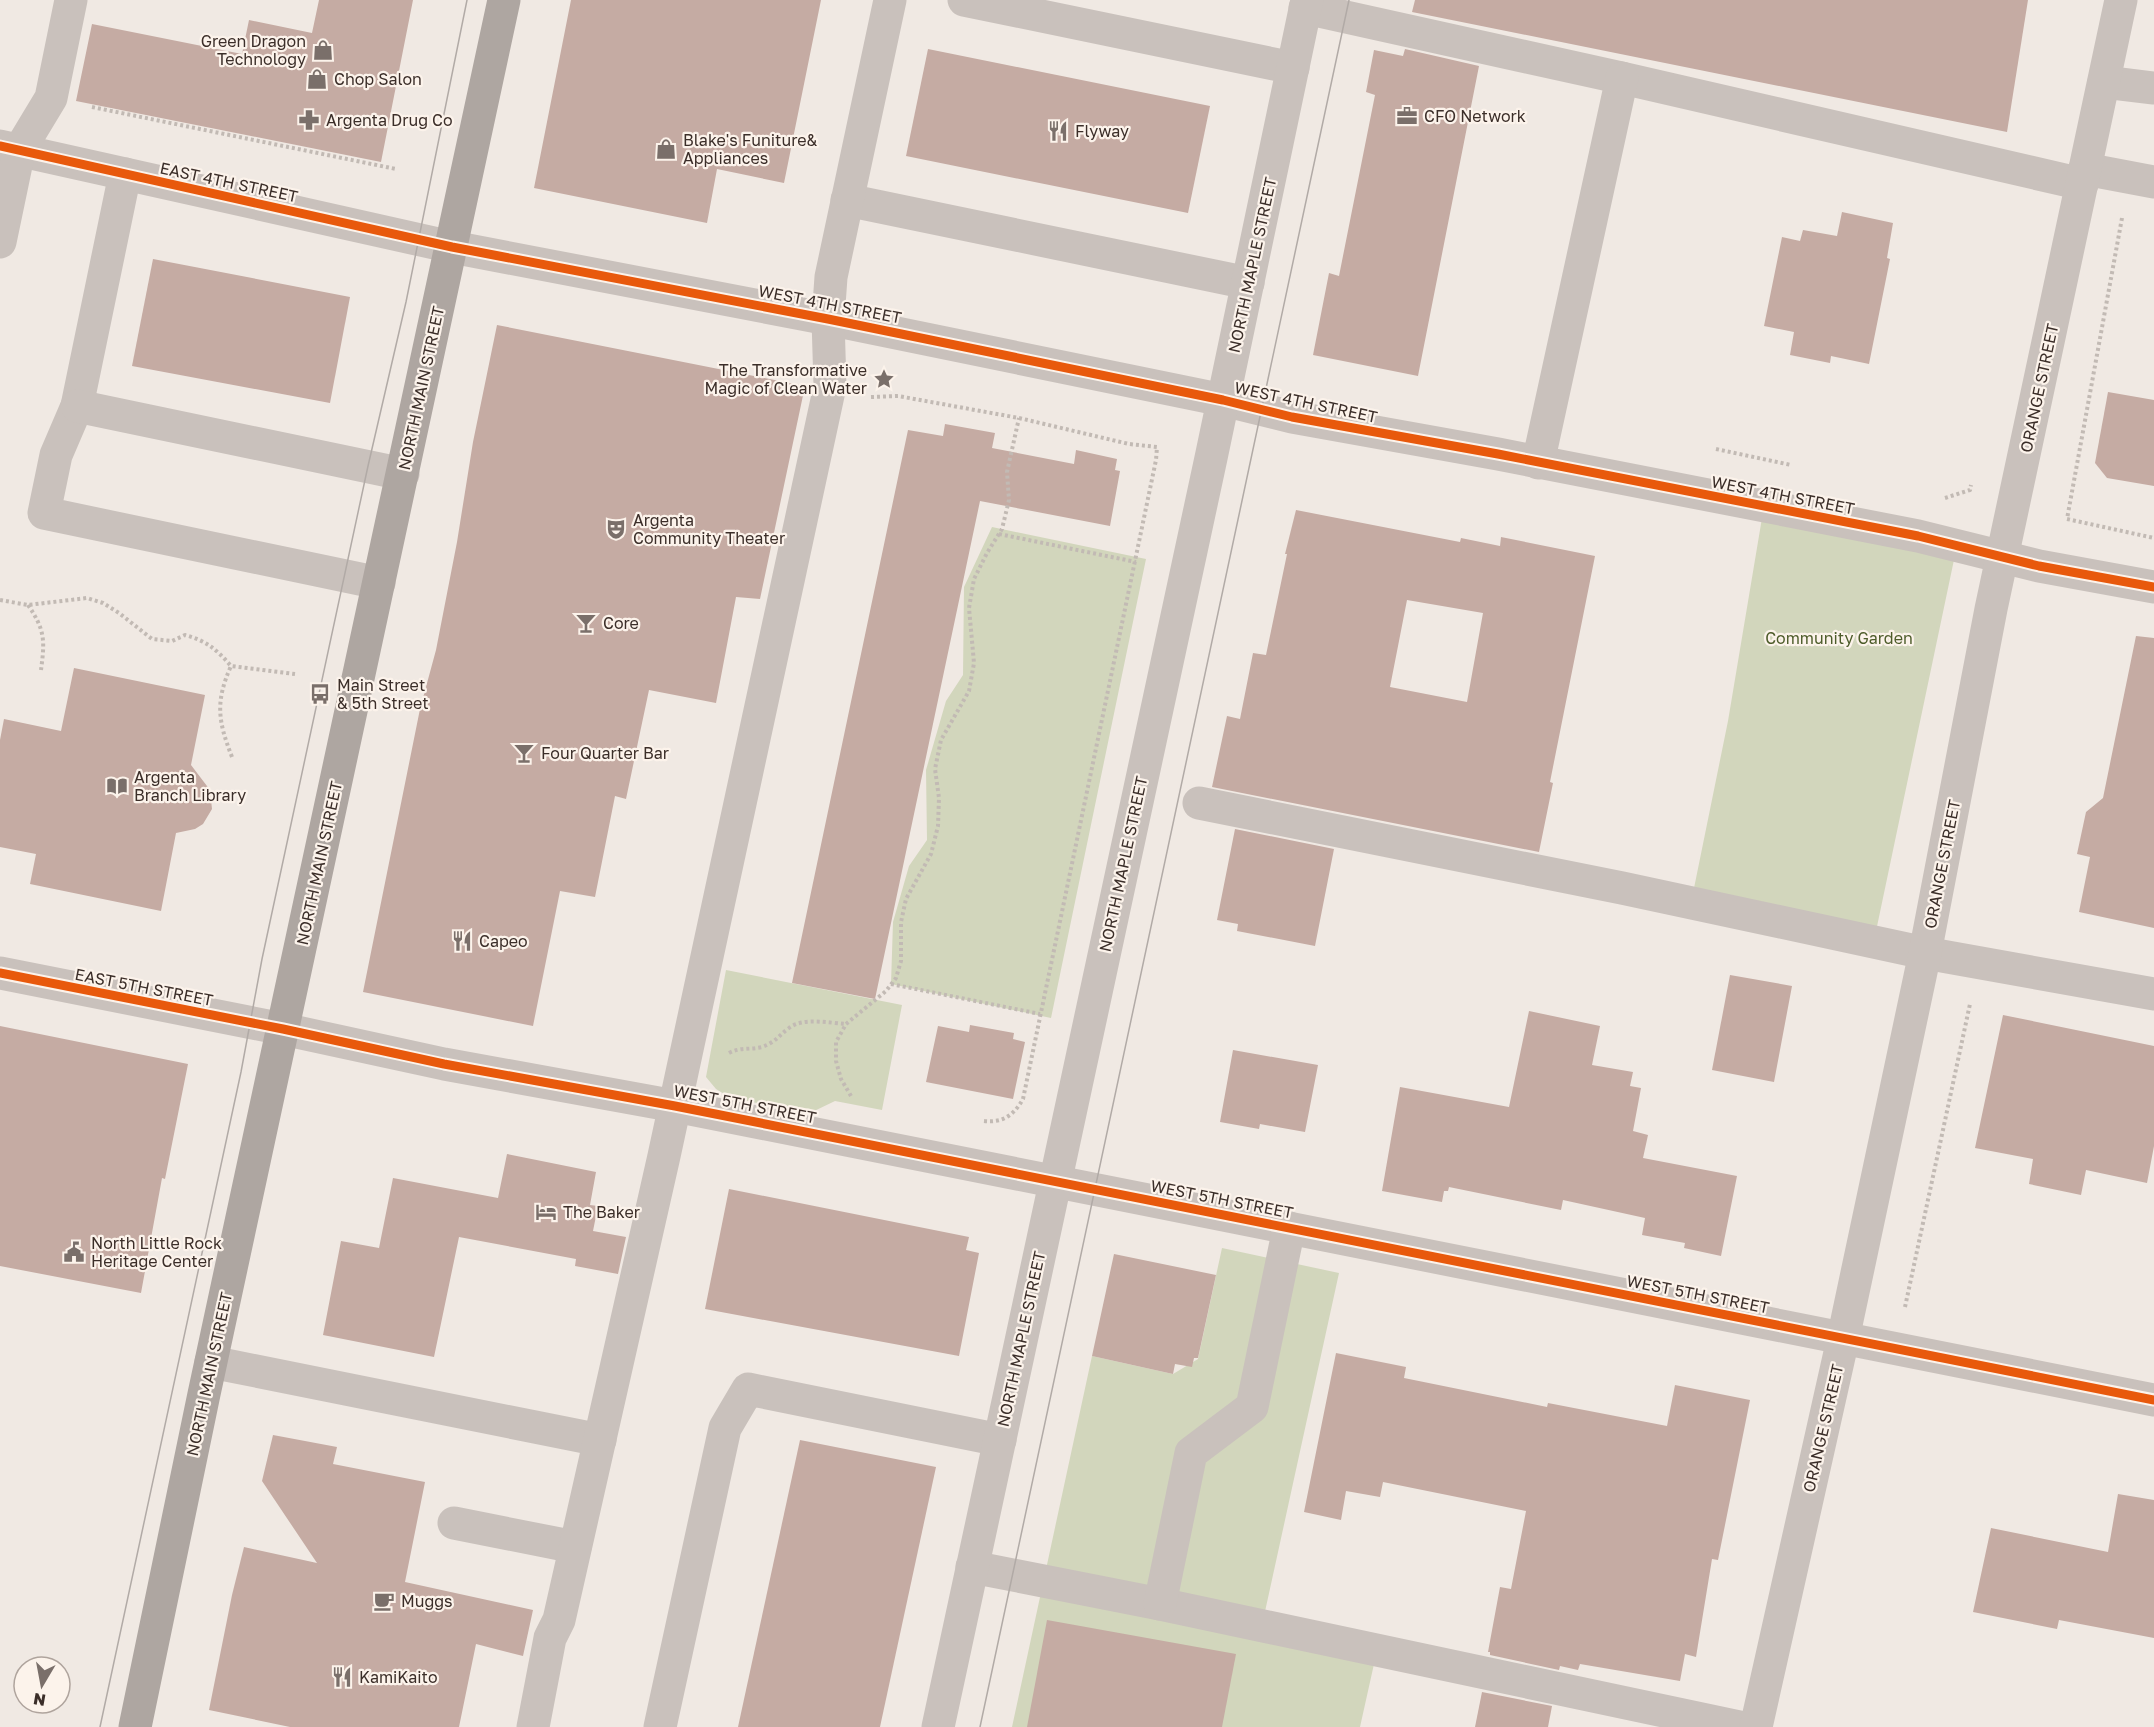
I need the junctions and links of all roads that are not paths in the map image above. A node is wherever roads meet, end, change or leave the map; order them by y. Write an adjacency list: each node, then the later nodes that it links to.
1 (71, 0): 11 (street)
2 (504, 0): 17 (main road, NORTH MAIN STREET)
3 (890, 0): 15 (street)
4 (963, 0): 7 (street)
5 (2121, 0): 9 (street, ORANGE STREET)
6 (1306, 4): 7 (street, NORTH MAPLE STREET); 8 (street)
7 (1293, 68): 18 (street, NORTH MAPLE STREET)
8 (1622, 78): 13 (street); 22 (street)
9 (2104, 82): 10 (street); 13 (street, ORANGE STREET)
10 (2154, 88)
11 (10, 148): 12 (street, EAST 4TH STREET); 16 (street)
12 (125, 174): 17 (street, EAST 4TH STREET); 21 (street)
13 (2084, 176): 14 (street); 24 (street, ORANGE STREET)
14 (2142, 180)
15 (847, 200): 18 (street); 19 (street)
16 (0, 242)
17 (452, 247): 19 (street, WEST 4TH STREET); 23 (main road, NORTH MAIN STREET)
18 (1248, 283): 20 (street, NORTH MAPLE STREET)
19 (828, 319): 20 (street, WEST 4TH STREET); 32 (street)
20 (1223, 400): 22 (street, WEST 4TH STREET); 33 (street, NORTH MAPLE STREET)
21 (77, 406): 23 (street); 25 (street)
22 (1538, 463): 24 (street, WEST 4TH STREET)
23 (402, 474): 25 (main road, NORTH MAIN STREET)
24 (2003, 556): 26 (street, WEST 4TH STREET); 28 (street, ORANGE STREET)
25 (379, 583): 31 (main road, NORTH MAIN STREET)
26 (2154, 587)
27 (1199, 803): 28 (street)
28 (1925, 953): 30 (street); 35 (street, ORANGE STREET)
29 (0, 973): 31 (street, EAST 5TH STREET)
30 (2154, 994)
31 (283, 1029): 32 (street, WEST 5TH STREET); 36 (main road, NORTH MAIN STREET)
32 (675, 1106): 33 (street, WEST 5TH STREET); 38 (street)
33 (1055, 1182): 34 (street, WEST 5TH STREET); 39 (street, NORTH MAPLE STREET)
34 (1289, 1228): 35 (street, WEST 5TH STREET); 43 (street)
35 (1843, 1339): 37 (street, WEST 5TH STREET); 49 (street, ORANGE STREET)
36 (211, 1362): 38 (street); 44 (main road, NORTH MAIN STREET)
37 (2154, 1400)
38 (600, 1440): 41 (street)
39 (1000, 1440): 42 (street, NORTH MAPLE STREET); 46 (street)
40 (454, 1523): 41 (street)
41 (575, 1547): 45 (street)
42 (972, 1567): 43 (street); 47 (street, NORTH MAPLE STREET)
43 (1160, 1604): 48 (street)
44 (135, 1727)
45 (533, 1727)
46 (660, 1727)
47 (938, 1727)
48 (1739, 1727)
49 (1756, 1727)

